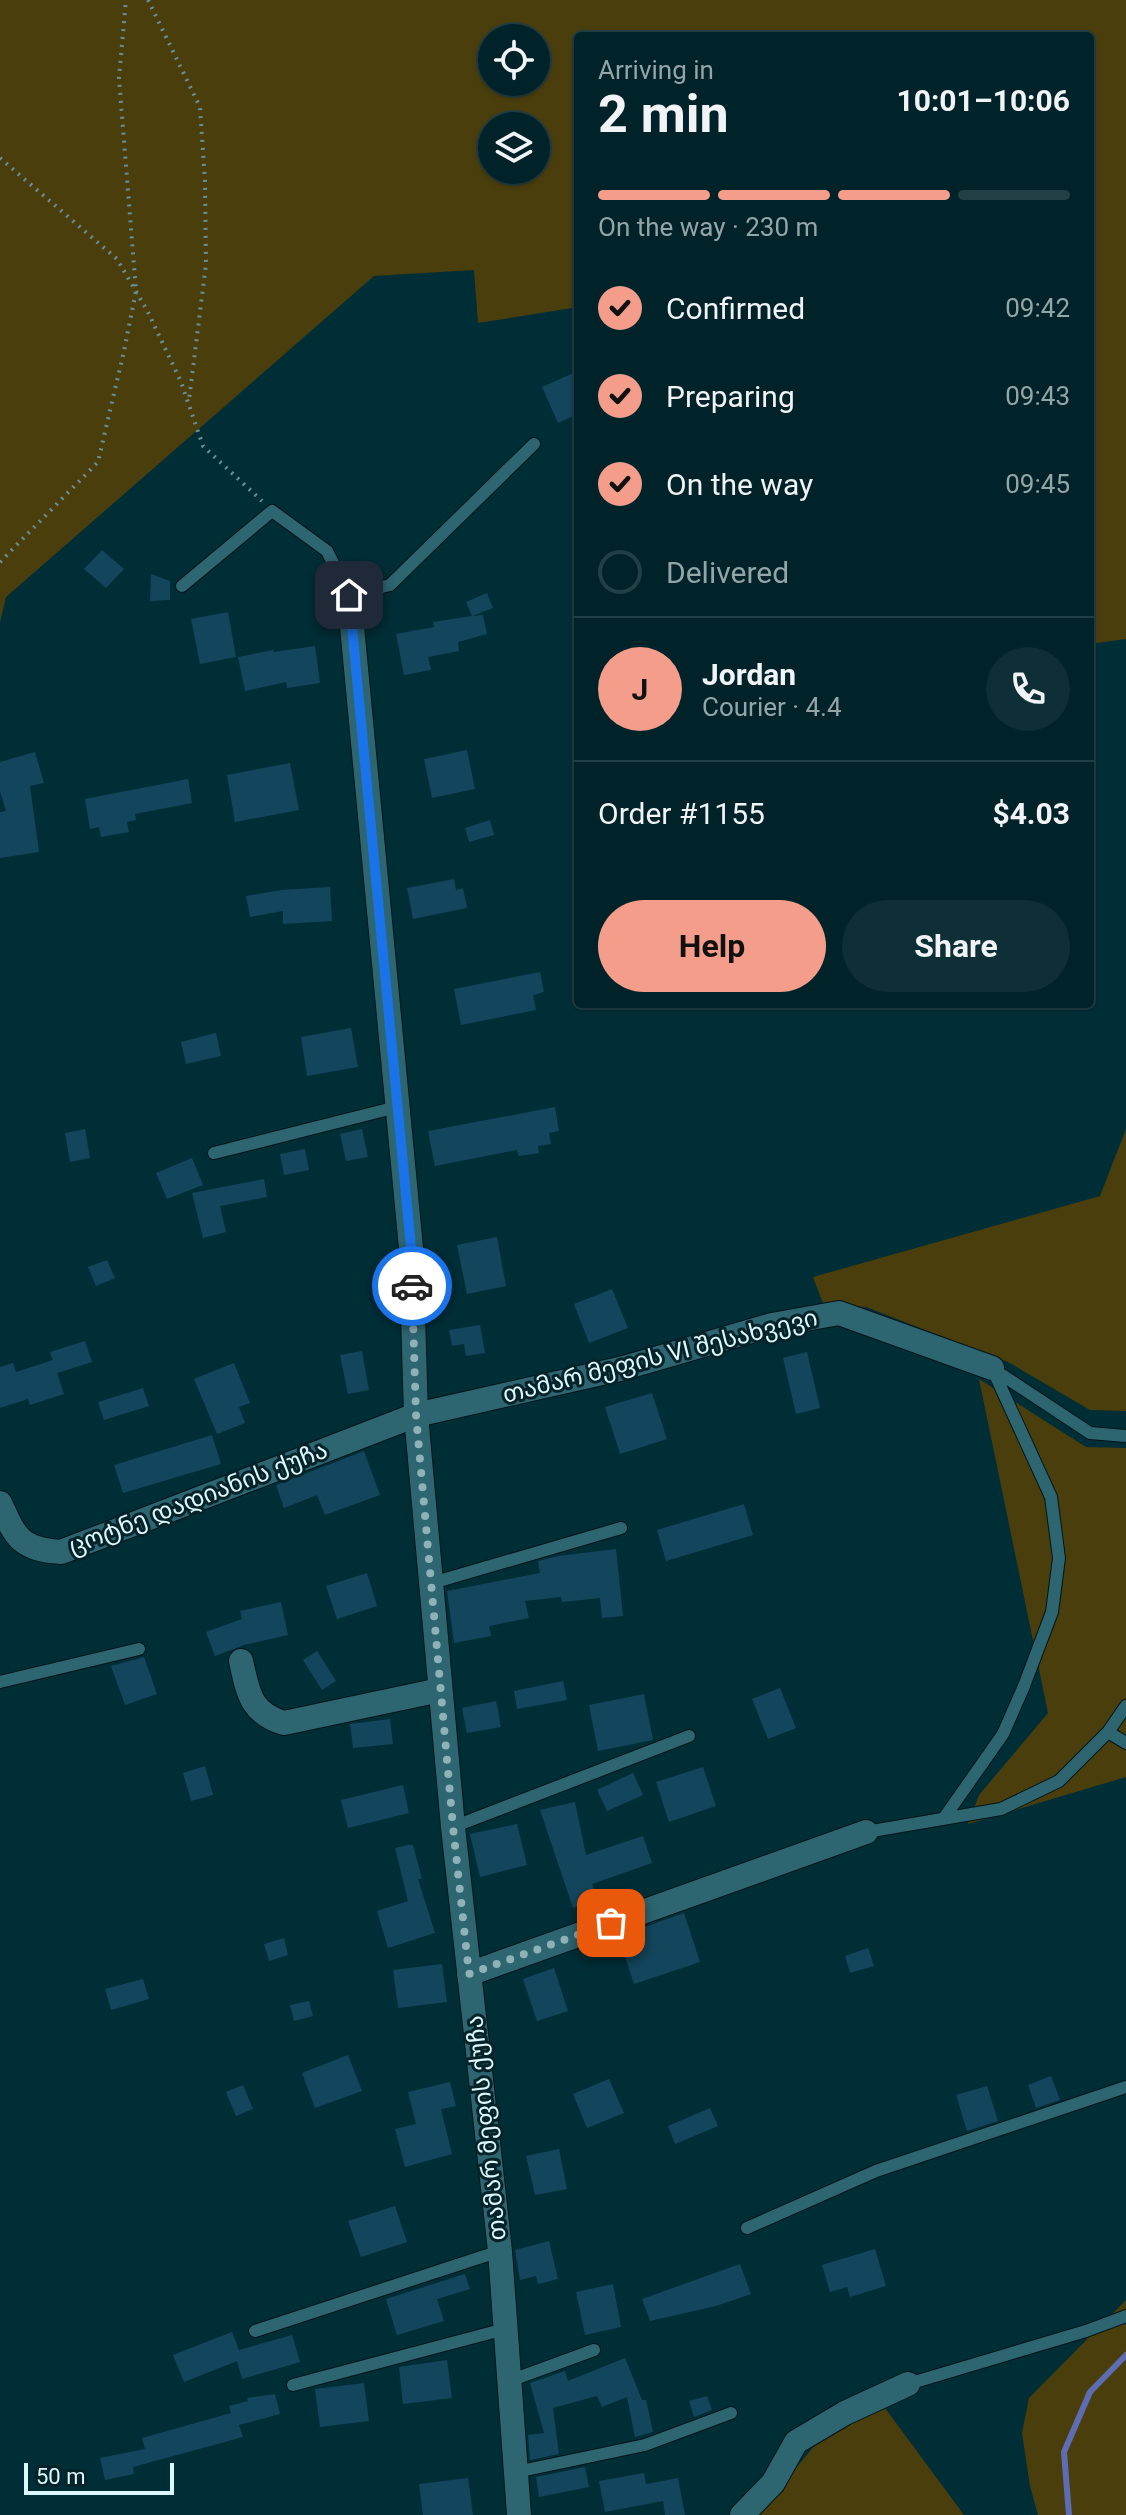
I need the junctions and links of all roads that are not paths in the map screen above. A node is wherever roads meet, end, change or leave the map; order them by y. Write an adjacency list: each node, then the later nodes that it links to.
1 (534, 444): 3 (lane)
2 (182, 586): 3 (lane)
3 (349, 595): 4 (street, თამარ მეფის ქუჩა)
4 (397, 1107): 5 (lane); 7 (street, თამარ მეფის ქუჩა)
5 (214, 1153)
6 (992, 1368): 7 (street, თამარ მეფის VI შესახვევი); 8 (lane); 20 (lane)
7 (416, 1415): 9 (street, ცოტნე დადიანის ქუჩა); 11 (street, თამარ მეფის ქუჩა)
8 (1126, 1436)
9 (3, 1517)
10 (621, 1528): 11 (lane)
11 (432, 1583): 15 (street, თამარ მეფის ქუჩა)
12 (139, 1649): 14 (lane)
13 (241, 1661): 15 (street)
14 (0, 1682)
15 (440, 1690): 21 (street, თამარ მეფის ქუჩა)
16 (1126, 1706): 17 (lane)
17 (1108, 1732): 19 (lane); 20 (lane)
18 (689, 1736): 21 (lane)
19 (1126, 1743)
20 (944, 1818): 22 (lane)
21 (453, 1827): 23 (street, თამარ მეფის ქუჩა)
22 (866, 1832): 23 (street)
23 (469, 1974): 26 (street, თამარ მეფის ქუჩა)
24 (1126, 2087): 25 (lane)
25 (747, 2228)
26 (500, 2251): 28 (street, თამარ მეფის ქუჩა); 29 (lane)
27 (1126, 2316): 32 (lane)
28 (505, 2329): 31 (street, თამარ მეფის ქუჩა); 33 (lane)
29 (255, 2331)
30 (594, 2350): 31 (lane)
31 (509, 2381): 35 (street, თამარ მეფის ქუჩა)
32 (908, 2384): 37 (street)
33 (293, 2385)
34 (731, 2413): 35 (lane)
35 (516, 2472): 36 (street, თამარ მეფის ქუჩა)
36 (519, 2515)
37 (742, 2515)

